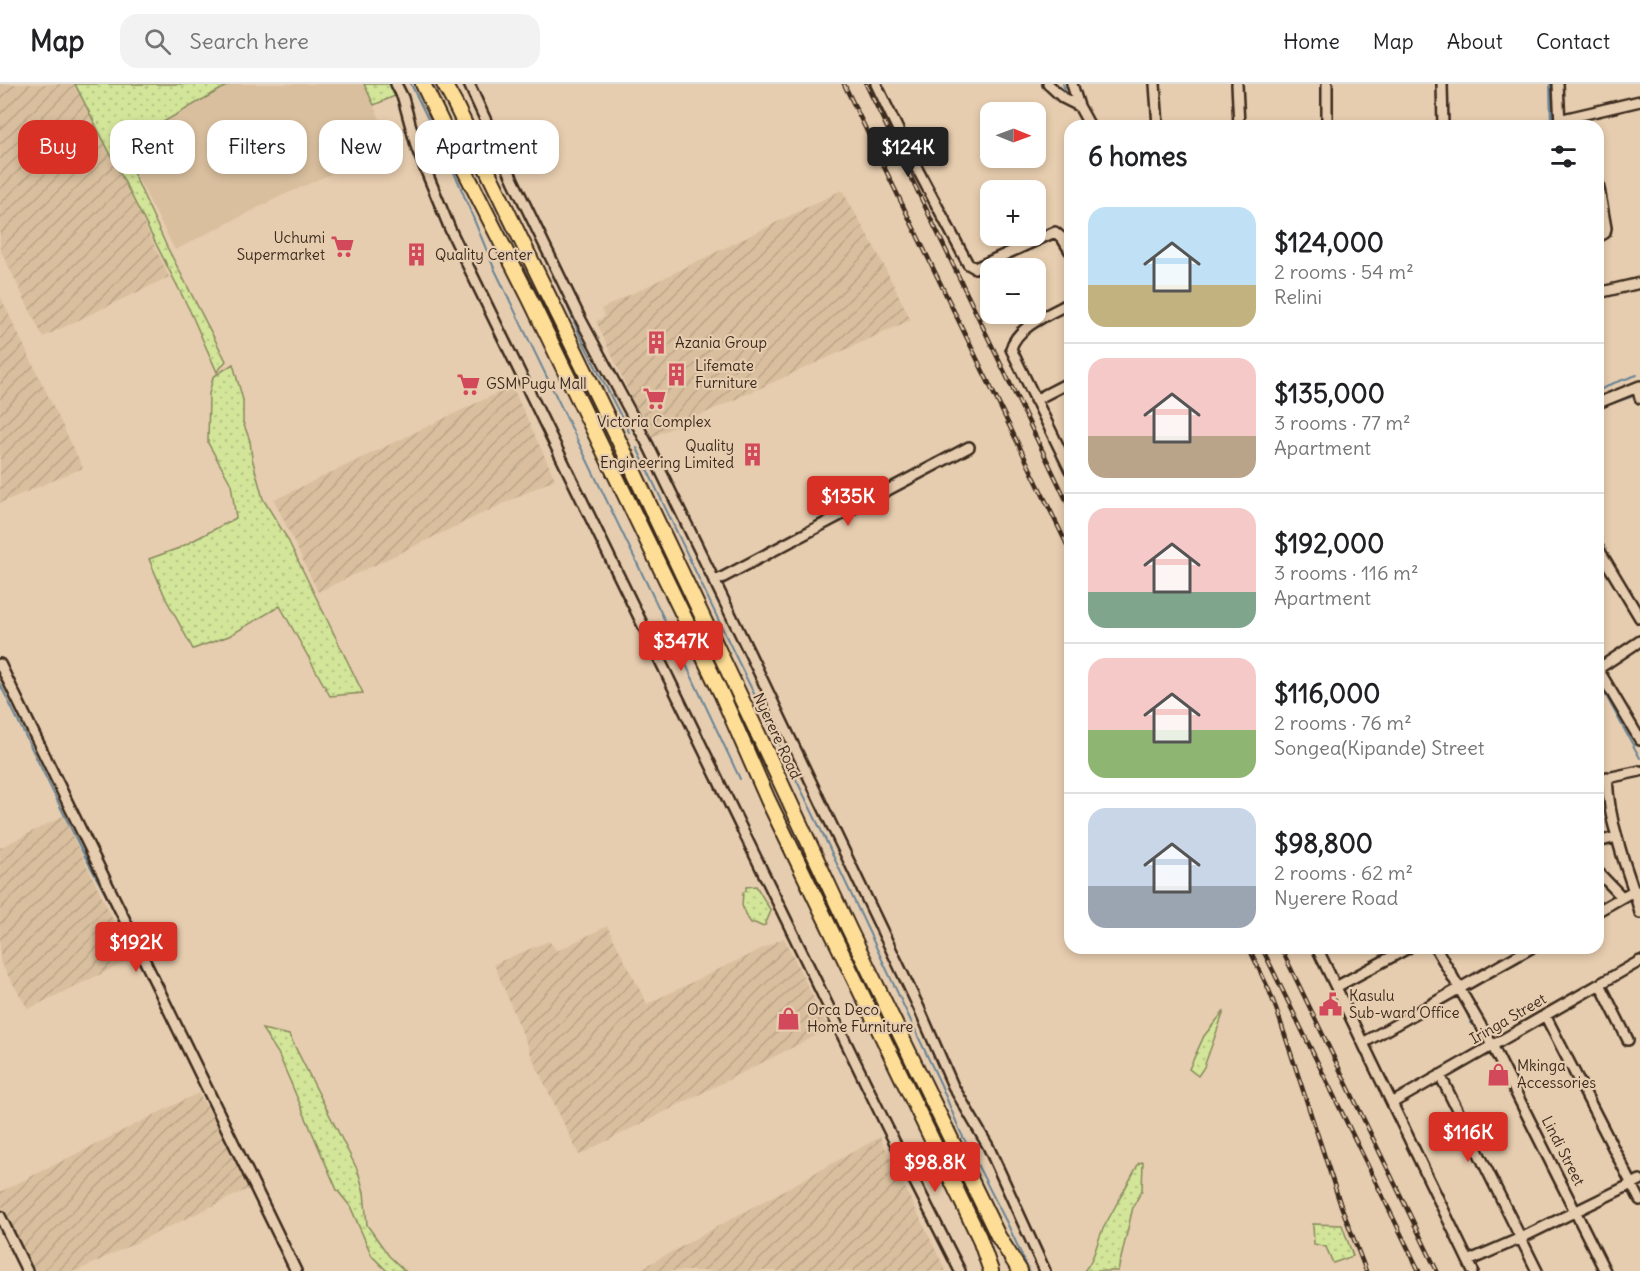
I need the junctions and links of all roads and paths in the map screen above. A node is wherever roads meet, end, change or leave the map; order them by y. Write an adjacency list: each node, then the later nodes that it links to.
1 (396, 84): 75 (street)
2 (423, 84): 76 (highway)
3 (444, 84): 77 (highway, Nyerere Road)
4 (469, 84): 36 (street)
5 (876, 84): 24 (street)
6 (1048, 84): 14 (street)
7 (1072, 84): 14 (street)
8 (1155, 84): 16 (street)
9 (1237, 84): 17 (street)
10 (1327, 84): 18 (street)
11 (1442, 84): 19 (street)
12 (1558, 84): 20 (street)
13 (1640, 101): 21 (street)
14 (1079, 106): 15 (street)
15 (1087, 120)
16 (1158, 120)
17 (1239, 120)
18 (1327, 120)
19 (1443, 120)
20 (1560, 120)
21 (1571, 120)
22 (1604, 217): 23 (street)
23 (1604, 234)
24 (1064, 241)
25 (1640, 283): 26 (street)
26 (1604, 292)
27 (1064, 306): 31 (street)
28 (1064, 385): 31 (street)
29 (1638, 386): 30 (street); 32 (street)
30 (1640, 398)
31 (1035, 400): 34 (street)
32 (1604, 400)
33 (969, 447): 36 (street)
34 (1064, 453)
35 (1604, 558): 37 (street)
36 (714, 582): 78 (street)
37 (1640, 618)
38 (1640, 641): 40 (street)
39 (0, 664): 74 (street)
40 (1604, 665)
41 (1604, 679): 42 (street)
42 (1640, 740)
43 (1640, 771): 44 (street)
44 (1604, 778)
45 (1604, 784): 46 (street)
46 (1616, 837): 47 (street); 49 (street)
47 (1604, 840)
48 (1604, 878): 50 (street)
49 (1635, 890): 50 (street); 52 (street)
50 (1622, 897): 51 (street)
51 (1604, 908)
52 (1640, 909)
53 (1320, 954): 59 (street)
54 (1397, 954): 59 (street)
55 (1439, 954): 60 (street, Lindi Street)
56 (1520, 954): 60 (street)
57 (1640, 961): 58 (street, Iringa Street)
58 (1600, 984): 61 (street, Iringa Street); 62 (street)
59 (1336, 987): 63 (street)
60 (1459, 988): 63 (street); 64 (street, Lindi Street)
61 (1545, 1015): 64 (street, Iringa Street); 67 (street)
62 (1628, 1040)
63 (1363, 1043): 66 (street)
64 (1492, 1045): 65 (street, Iringa Street); 69 (street, Lindi Street)
65 (1440, 1075): 66 (street, Iringa Street); 71 (street)
66 (1392, 1103): 72 (street)
67 (1636, 1182): 68 (street); 69 (street)
68 (1640, 1200)
69 (1576, 1211): 71 (street); 81 (street, Lindi Street)
70 (0, 1216): 73 (street)
71 (1521, 1238): 72 (street); 80 (street)
72 (1468, 1262): 79 (street)
73 (27, 1271)
74 (296, 1271)
75 (960, 1271)
76 (991, 1271)
77 (1020, 1271)
78 (1045, 1271)
79 (1473, 1271)
80 (1537, 1271)
81 (1605, 1271)

